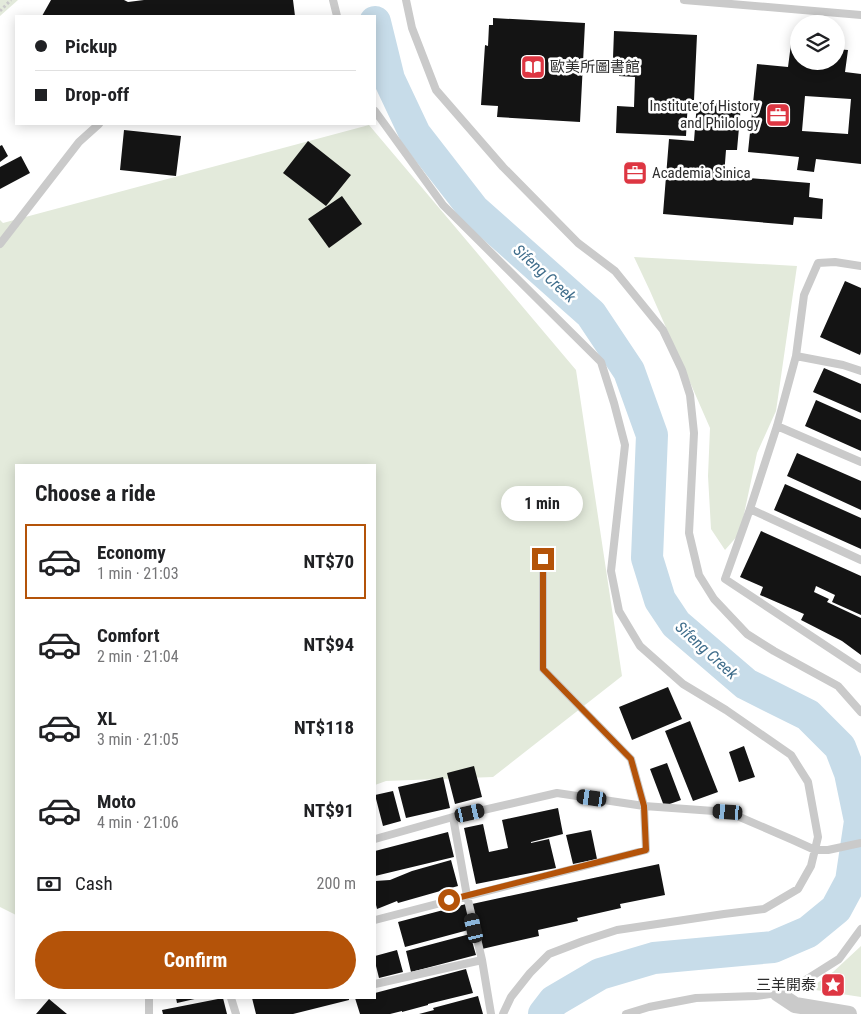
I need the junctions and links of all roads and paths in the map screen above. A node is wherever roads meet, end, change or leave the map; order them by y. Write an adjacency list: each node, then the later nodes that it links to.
1 (11, 0): 6 (path)
2 (332, 0): 7 (lane)
3 (406, 0): 21 (lane)
4 (684, 0): 5 (lane)
5 (744, 3): 8 (lane)
6 (0, 11)
7 (336, 15)
8 (861, 15)
9 (376, 112): 26 (lane)
10 (98, 125): 11 (lane)
11 (0, 244)
12 (861, 266): 13 (lane)
13 (796, 356): 14 (lane); 15 (lane)
14 (861, 371)
15 (777, 426): 16 (lane); 17 (lane)
16 (861, 462)
17 (750, 509): 19 (lane); 20 (lane)
18 (543, 559): 22 (lane)
19 (861, 560)
20 (861, 669)
21 (861, 712)
22 (644, 806): 23 (lane); 26 (lane); 27 (lane)
23 (452, 817): 24 (lane); 27 (lane)
24 (376, 839)
25 (861, 843): 26 (lane)
26 (815, 850): 38 (lane)
27 (467, 896): 28 (lane); 30 (lane)
28 (376, 920)
29 (861, 929): 32 (lane)
30 (482, 960): 31 (lane); 37 (lane)
31 (376, 984)
32 (778, 993): 39 (lane); 40 (street)
33 (149, 999): 35 (lane)
34 (231, 999): 36 (lane)
35 (149, 1014)
36 (236, 1014)
37 (491, 1014)
38 (503, 1014)
39 (626, 1014)
40 (850, 1014)

